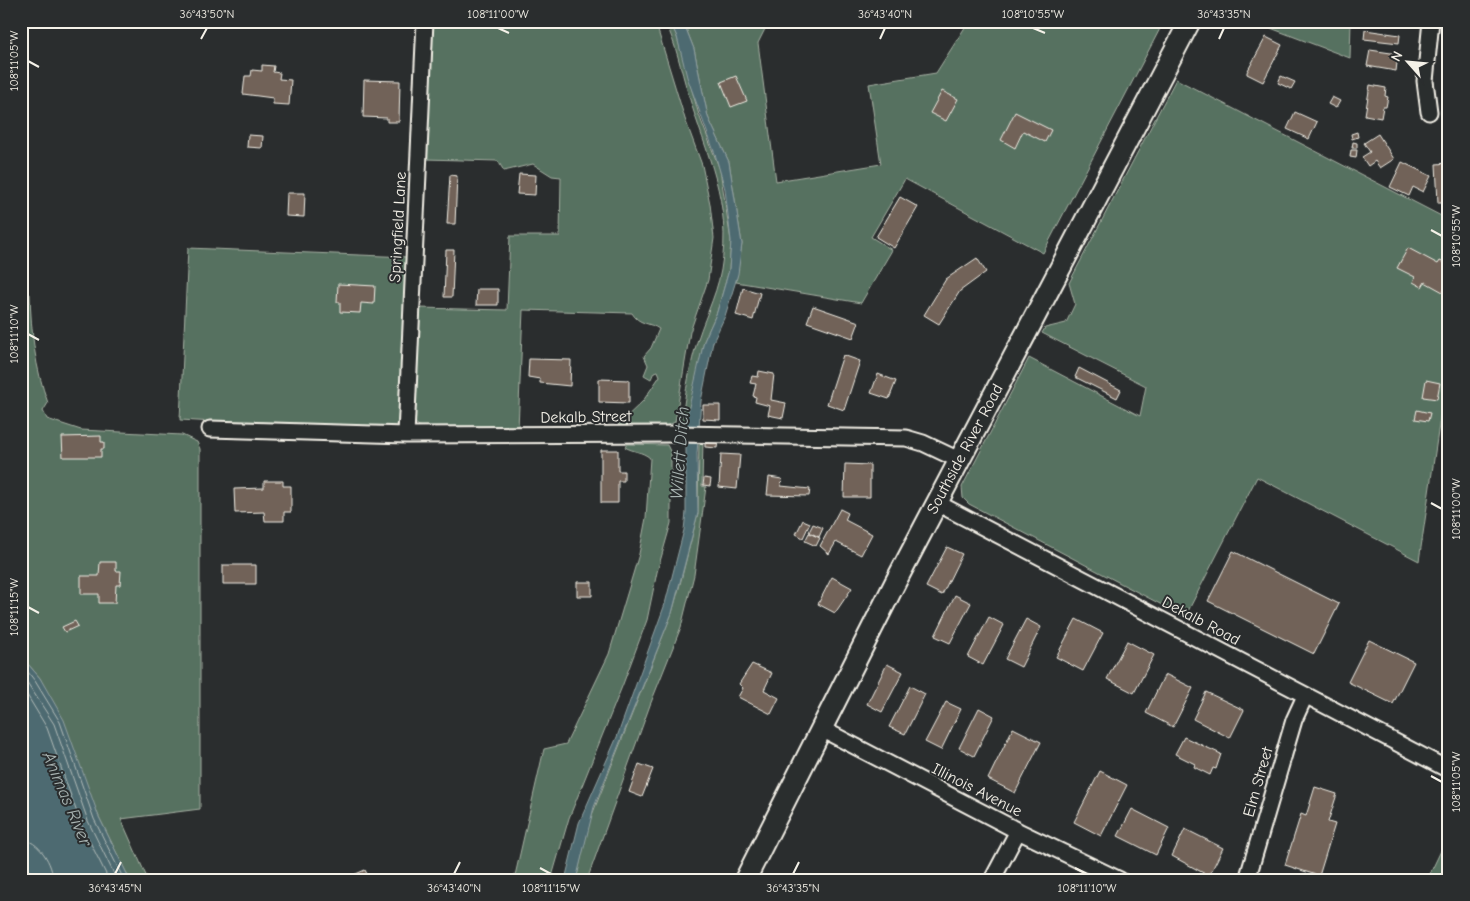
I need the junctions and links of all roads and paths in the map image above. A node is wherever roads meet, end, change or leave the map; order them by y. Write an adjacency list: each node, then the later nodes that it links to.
1 (425, 21): 6 (street, Springfield Lane)
2 (1190, 21): 7 (main road, Southside River Road)
3 (1432, 21): 4 (street)
4 (1429, 112)
5 (210, 429): 6 (street, Dekalb Street)
6 (406, 435): 7 (street, Dekalb Street)
7 (959, 460): 8 (main road, Southside River Road)
8 (937, 503): 9 (street, Dekalb Road); 10 (main road, Southside River Road)
9 (1305, 696): 11 (street, Dekalb Road); 16 (street, Elm Street)
10 (820, 728): 12 (street, Illinois Avenue); 13 (main road, Southside River Road)
11 (1449, 770)
12 (1018, 831): 14 (street); 15 (street, Illinois Avenue)
13 (745, 880)
14 (992, 880)
15 (1120, 880)
16 (1247, 880)

